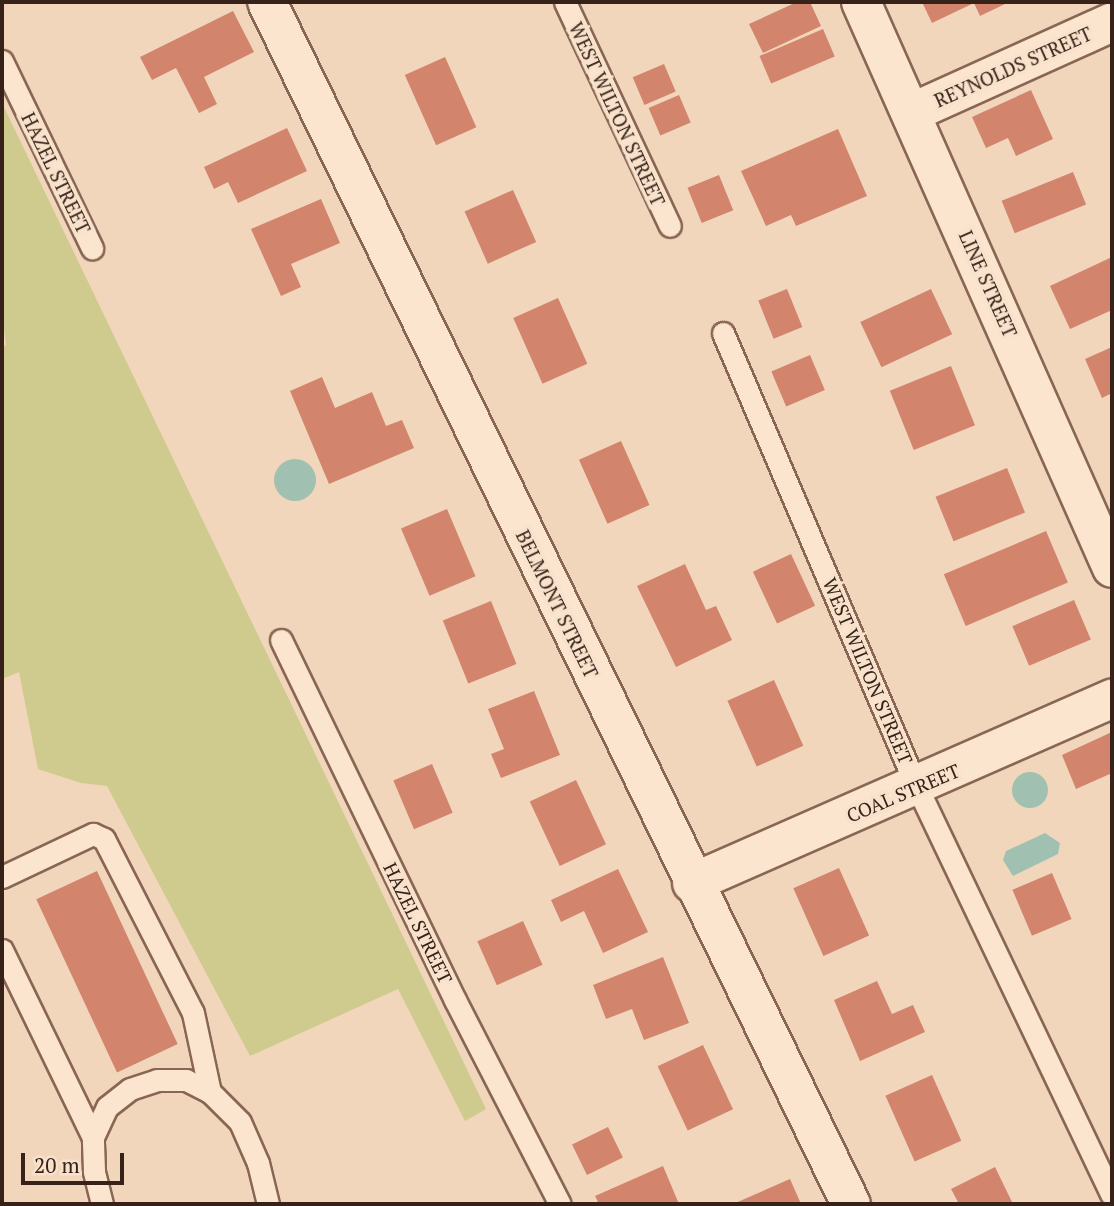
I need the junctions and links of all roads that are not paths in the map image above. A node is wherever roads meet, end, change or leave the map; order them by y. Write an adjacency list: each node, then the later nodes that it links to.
1 (267, 2): 15 (street, BELMONT STREET)
2 (565, 2): 7 (lane, WEST WILTON STREET)
3 (861, 2): 6 (street, LINE STREET)
4 (1112, 22): 6 (street, REYNOLDS STREET)
5 (2, 61): 8 (lane, HAZEL STREET)
6 (913, 112): 10 (street, LINE STREET)
7 (670, 226)
8 (92, 248)
9 (723, 333): 13 (lane, WEST WILTON STREET)
10 (1112, 568)
11 (281, 639): 22 (lane, HAZEL STREET)
12 (1112, 699): 13 (street, COAL STREET)
13 (917, 787): 15 (street, COAL STREET); 19 (lane, WEST WILTON STREET)
14 (2, 877): 17 (lane)
15 (692, 883): 23 (street, BELMONT STREET)
16 (2, 950): 18 (lane)
17 (210, 1092): 18 (lane); 21 (lane)
18 (93, 1137): 20 (lane)
19 (1112, 1195)
20 (102, 1204)
21 (268, 1204)
22 (560, 1204)
23 (852, 1204)

